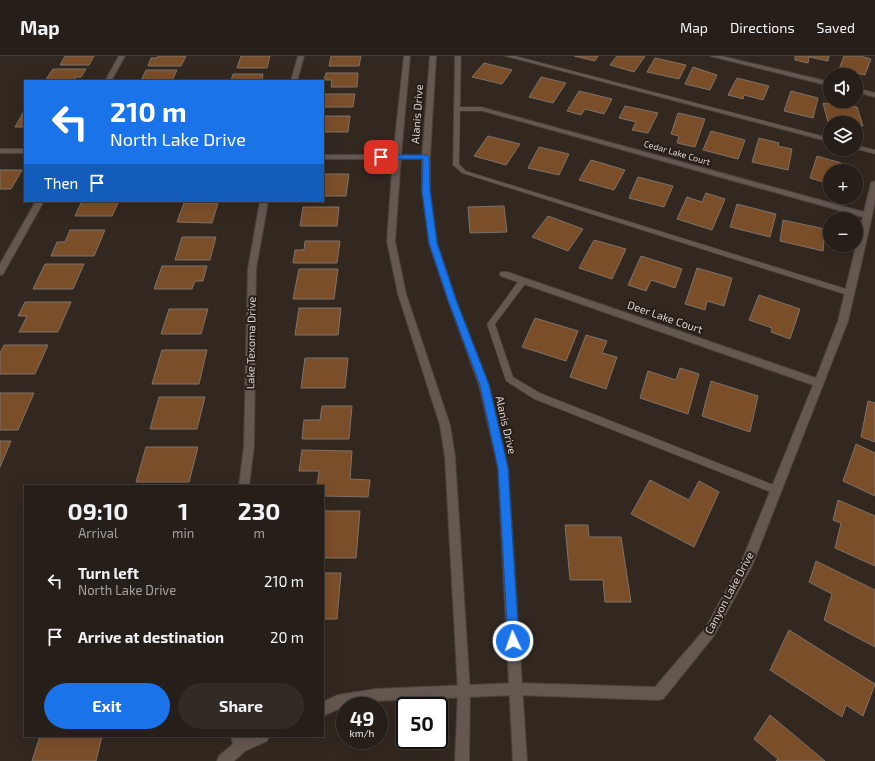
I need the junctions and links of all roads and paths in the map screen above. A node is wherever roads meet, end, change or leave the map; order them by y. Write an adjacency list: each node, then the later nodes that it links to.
1 (122, 56): 8 (street)
2 (300, 56): 9 (street)
3 (408, 56): 21 (street, Alanis Drive)
4 (433, 56): 22 (street, Alanis Drive)
5 (458, 56): 13 (lane)
6 (508, 56): 15 (lane)
7 (712, 56): 10 (street)
8 (109, 80)
9 (294, 80)
10 (823, 82)
11 (863, 92): 12 (street)
12 (875, 95)
13 (457, 109): 14 (lane); 30 (lane)
14 (482, 109): 26 (street, Cedar Lake Court)
15 (823, 138)
16 (863, 149): 19 (lane)
17 (0, 151): 18 (street)
18 (24, 151)
19 (875, 152)
20 (324, 157): 21 (street)
21 (397, 157): 22 (street); 35 (street, Alanis Drive)
22 (426, 157): 34 (street, Alanis Drive)
23 (875, 183): 26 (street, Canyon Lake Drive)
24 (39, 202): 27 (street)
25 (264, 202): 32 (street, Lake Texoma Drive)
26 (868, 216): 30 (street, Canyon Lake Drive)
27 (0, 272)
28 (504, 274): 29 (street, Deer Lake Court)
29 (523, 281): 31 (street, Deer Lake Court); 33 (lane)
30 (850, 293): 31 (street, Canyon Lake Drive)
31 (819, 383): 33 (street, Canyon Lake Drive)
32 (244, 485)
33 (776, 490): 34 (street, Canyon Lake Drive)
34 (516, 689): 35 (street, Canyon Lake Drive); 41 (street, Alanis Drive)
35 (464, 692): 36 (street, Canyon Lake Drive); 40 (street, Alanis Drive)
36 (324, 709)
37 (257, 737): 38 (street)
38 (239, 741): 39 (street)
39 (224, 761)
40 (462, 761)
41 (520, 761)

